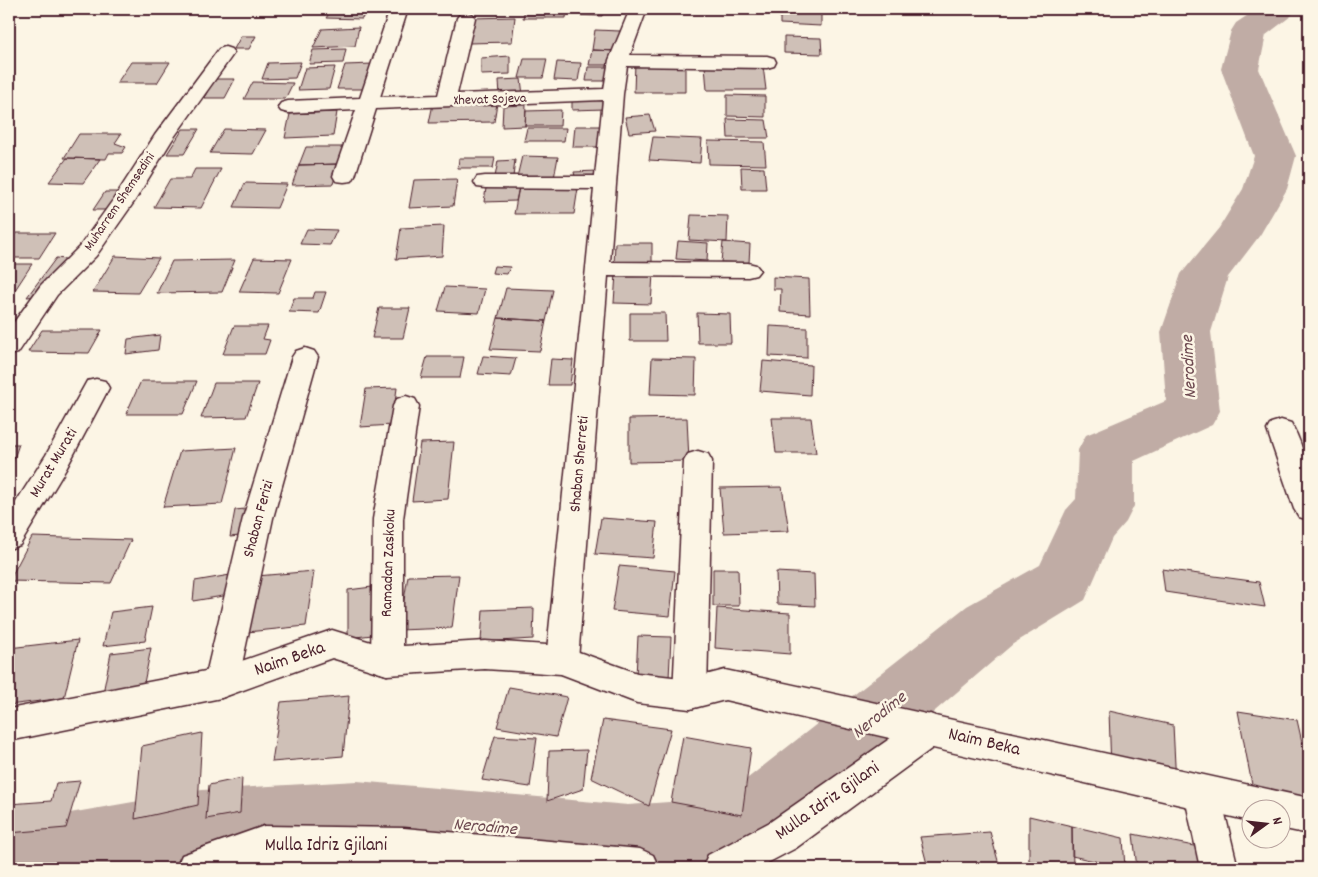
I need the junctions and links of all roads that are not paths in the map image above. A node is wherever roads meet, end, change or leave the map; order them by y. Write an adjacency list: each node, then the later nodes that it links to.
1 (399, 9): 9 (street)
2 (638, 9): 5 (street, Shaban Sherreti)
3 (466, 18): 8 (street)
4 (225, 53): 16 (street, Muharrem Shemsedini)
5 (618, 60): 6 (street); 7 (street, Shaban Sherreti)
6 (767, 62)
7 (613, 94): 8 (street, Xhevat Sojeva); 13 (street, Shaban Sherreti)
8 (446, 101): 9 (street, Xhevat Sojeva)
9 (367, 103): 10 (street, Xhevat Sojeva); 11 (street)
10 (288, 107)
11 (344, 176)
12 (485, 182): 13 (street)
13 (604, 183): 14 (street, Shaban Sherreti)
14 (598, 269): 15 (street); 24 (street, Shaban Sherreti)
15 (748, 270)
16 (9, 347)
17 (305, 357): 26 (street, Shaban Ferizi)
18 (96, 388): 23 (street, Murat Murati)
19 (406, 406): 25 (street, Ramadan Zaskoku)
20 (1281, 430): 22 (street)
21 (698, 462): 27 (street)
22 (1309, 509)
23 (9, 537)
24 (562, 660): 25 (street, Naim Beka); 27 (street, Naim Beka)
25 (387, 661): 26 (street, Naim Beka)
26 (220, 684): 28 (street, Naim Beka)
27 (690, 694): 29 (street, Naim Beka)
28 (9, 725)
29 (930, 730): 30 (street, Naim Beka); 37 (street, Mulla Idriz Gjilani)
30 (1202, 793): 31 (street, Naim Beka); 38 (street)
31 (1240, 801)
32 (1290, 812): 33 (street, Naim Beka)
33 (1309, 816)
34 (403, 857): 35 (street, Mulla Idriz Gjilani); 36 (street, Mulla Idriz Gjilani)
35 (195, 868)
36 (640, 868)
37 (721, 868)
38 (1219, 868)

